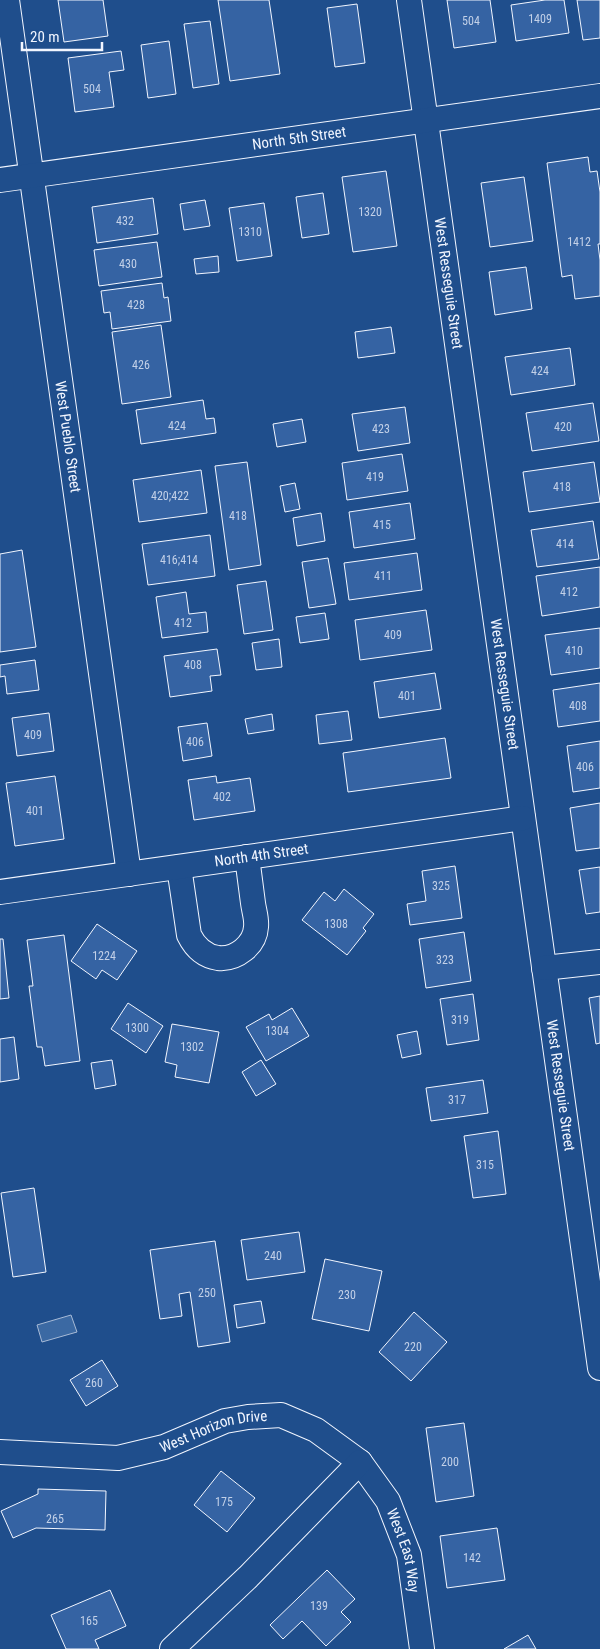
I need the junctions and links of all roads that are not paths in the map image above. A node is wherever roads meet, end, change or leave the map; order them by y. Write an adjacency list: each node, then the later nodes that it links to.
1 (7, 0): 5 (street, West Pueblo Street)
2 (408, 0): 4 (street, West Resseguie Street)
3 (600, 96): 4 (street, North 5th Street)
4 (425, 120): 5 (street, North 5th Street); 7 (street, West Resseguie Street)
5 (32, 175): 6 (street, North 5th Street); 10 (street, West Pueblo Street)
6 (0, 180)
7 (523, 818): 8 (street, North 4th Street); 13 (street, West Resseguie Street)
8 (247, 857): 9 (street, North 4th Street); 9 (street)
9 (179, 867): 10 (street, North 4th Street)
10 (129, 874): 11 (street, North 4th Street)
11 (0, 892)
12 (600, 962): 13 (street)
13 (544, 968): 14 (street, West Resseguie Street)
14 (600, 1368)
15 (0, 1452): 16 (street, West Horizon Drive)
16 (360, 1462): 17 (street); 18 (street, West East Way)
17 (172, 1649)
18 (422, 1649)

